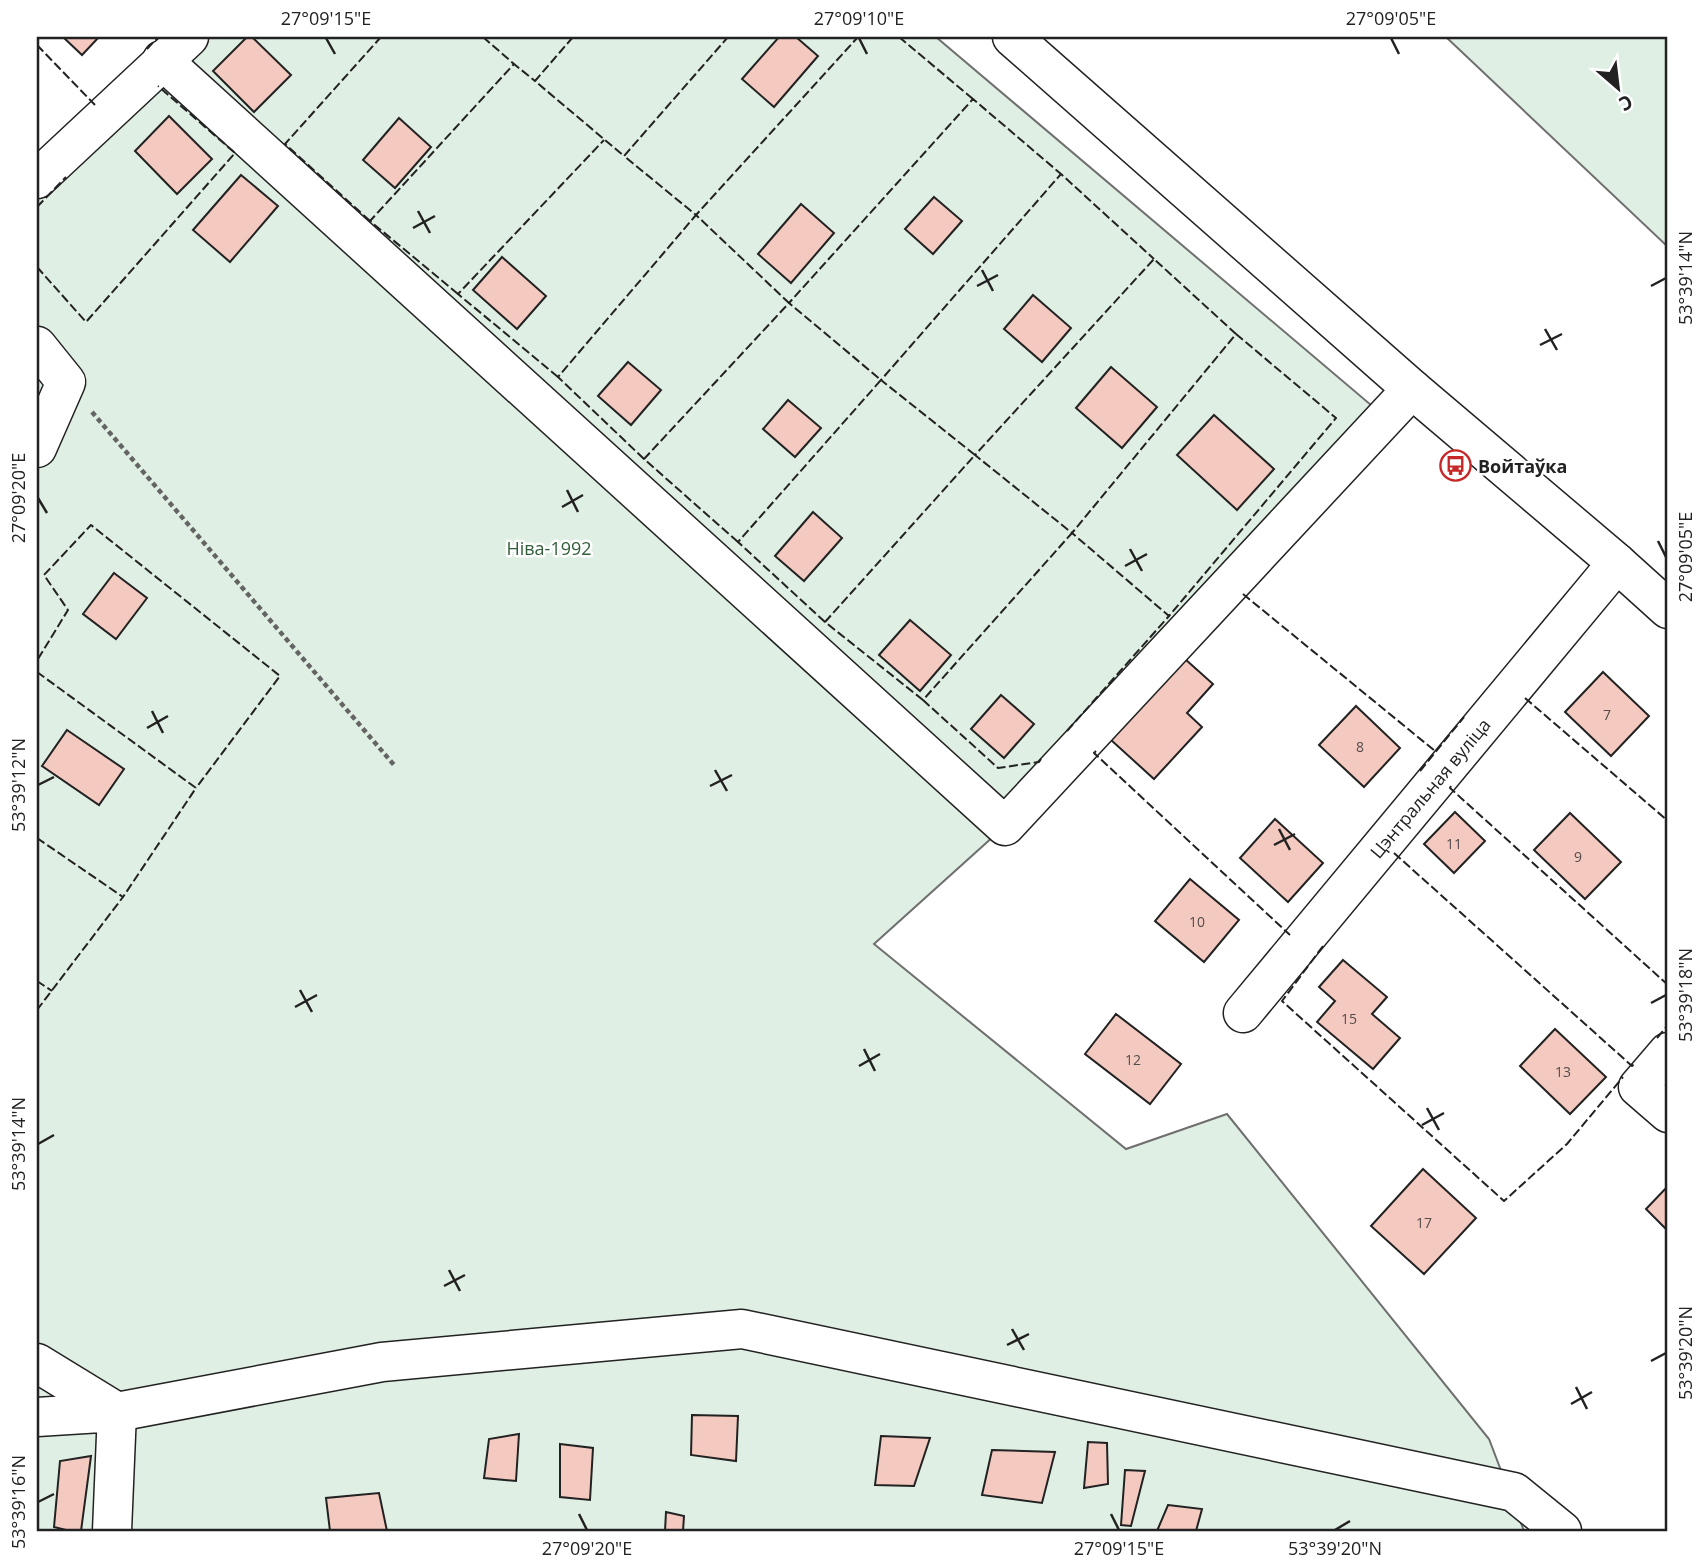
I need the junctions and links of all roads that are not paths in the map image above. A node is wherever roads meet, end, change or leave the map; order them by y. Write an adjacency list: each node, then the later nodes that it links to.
1 (1012, 37): 5 (street)
2 (175, 49): 3 (street); 5 (street)
3 (37, 178)
4 (37, 346): 6 (street)
5 (1412, 389): 7 (street)
6 (37, 448)
7 (1617, 563): 8 (street); 9 (street, Цэнтральная вуліца)
8 (1668, 609)
9 (1242, 1013)
10 (1668, 1052): 11 (street)
11 (1668, 1112)
12 (37, 1363): 13 (street)
13 (117, 1412): 14 (street); 15 (street); 16 (street)
14 (37, 1418)
15 (112, 1531)
16 (1562, 1531)

